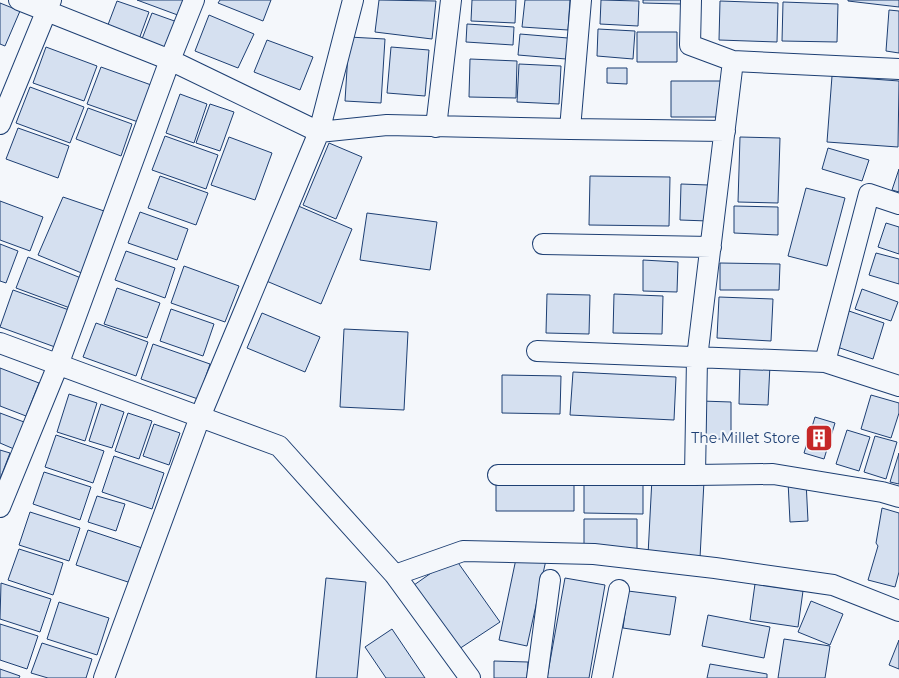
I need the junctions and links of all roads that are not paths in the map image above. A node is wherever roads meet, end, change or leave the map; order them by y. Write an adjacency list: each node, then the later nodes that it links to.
1 (19, 0): 7 (street)
2 (194, 0): 8 (street)
3 (353, 0): 15 (street)
4 (451, 0): 12 (street)
5 (582, 0): 13 (street)
6 (691, 0): 9 (street)
7 (49, 5): 8 (street); 11 (street)
8 (170, 60): 15 (street); 23 (street)
9 (733, 60): 10 (street); 14 (street)
10 (899, 70)
11 (0, 124)
12 (436, 126): 13 (street); 15 (street)
13 (570, 130): 14 (street)
14 (725, 130): 18 (street)
15 (319, 132): 25 (street)
16 (899, 204): 22 (street)
17 (543, 244): 18 (street)
18 (711, 247): 21 (street)
19 (0, 343): 23 (street)
20 (537, 351): 21 (street)
21 (698, 358): 22 (street); 27 (street)
22 (824, 362): 24 (street)
23 (58, 365): 25 (street); 29 (street)
24 (899, 386)
25 (200, 417): 30 (street); 34 (street)
26 (498, 474): 27 (street)
27 (695, 474): 28 (street)
28 (899, 497)
29 (0, 507)
30 (395, 574): 33 (street); 35 (street)
31 (550, 580): 36 (street)
32 (620, 590): 37 (street)
33 (899, 611)
34 (104, 678)
35 (470, 678)
36 (537, 678)
37 (602, 678)

